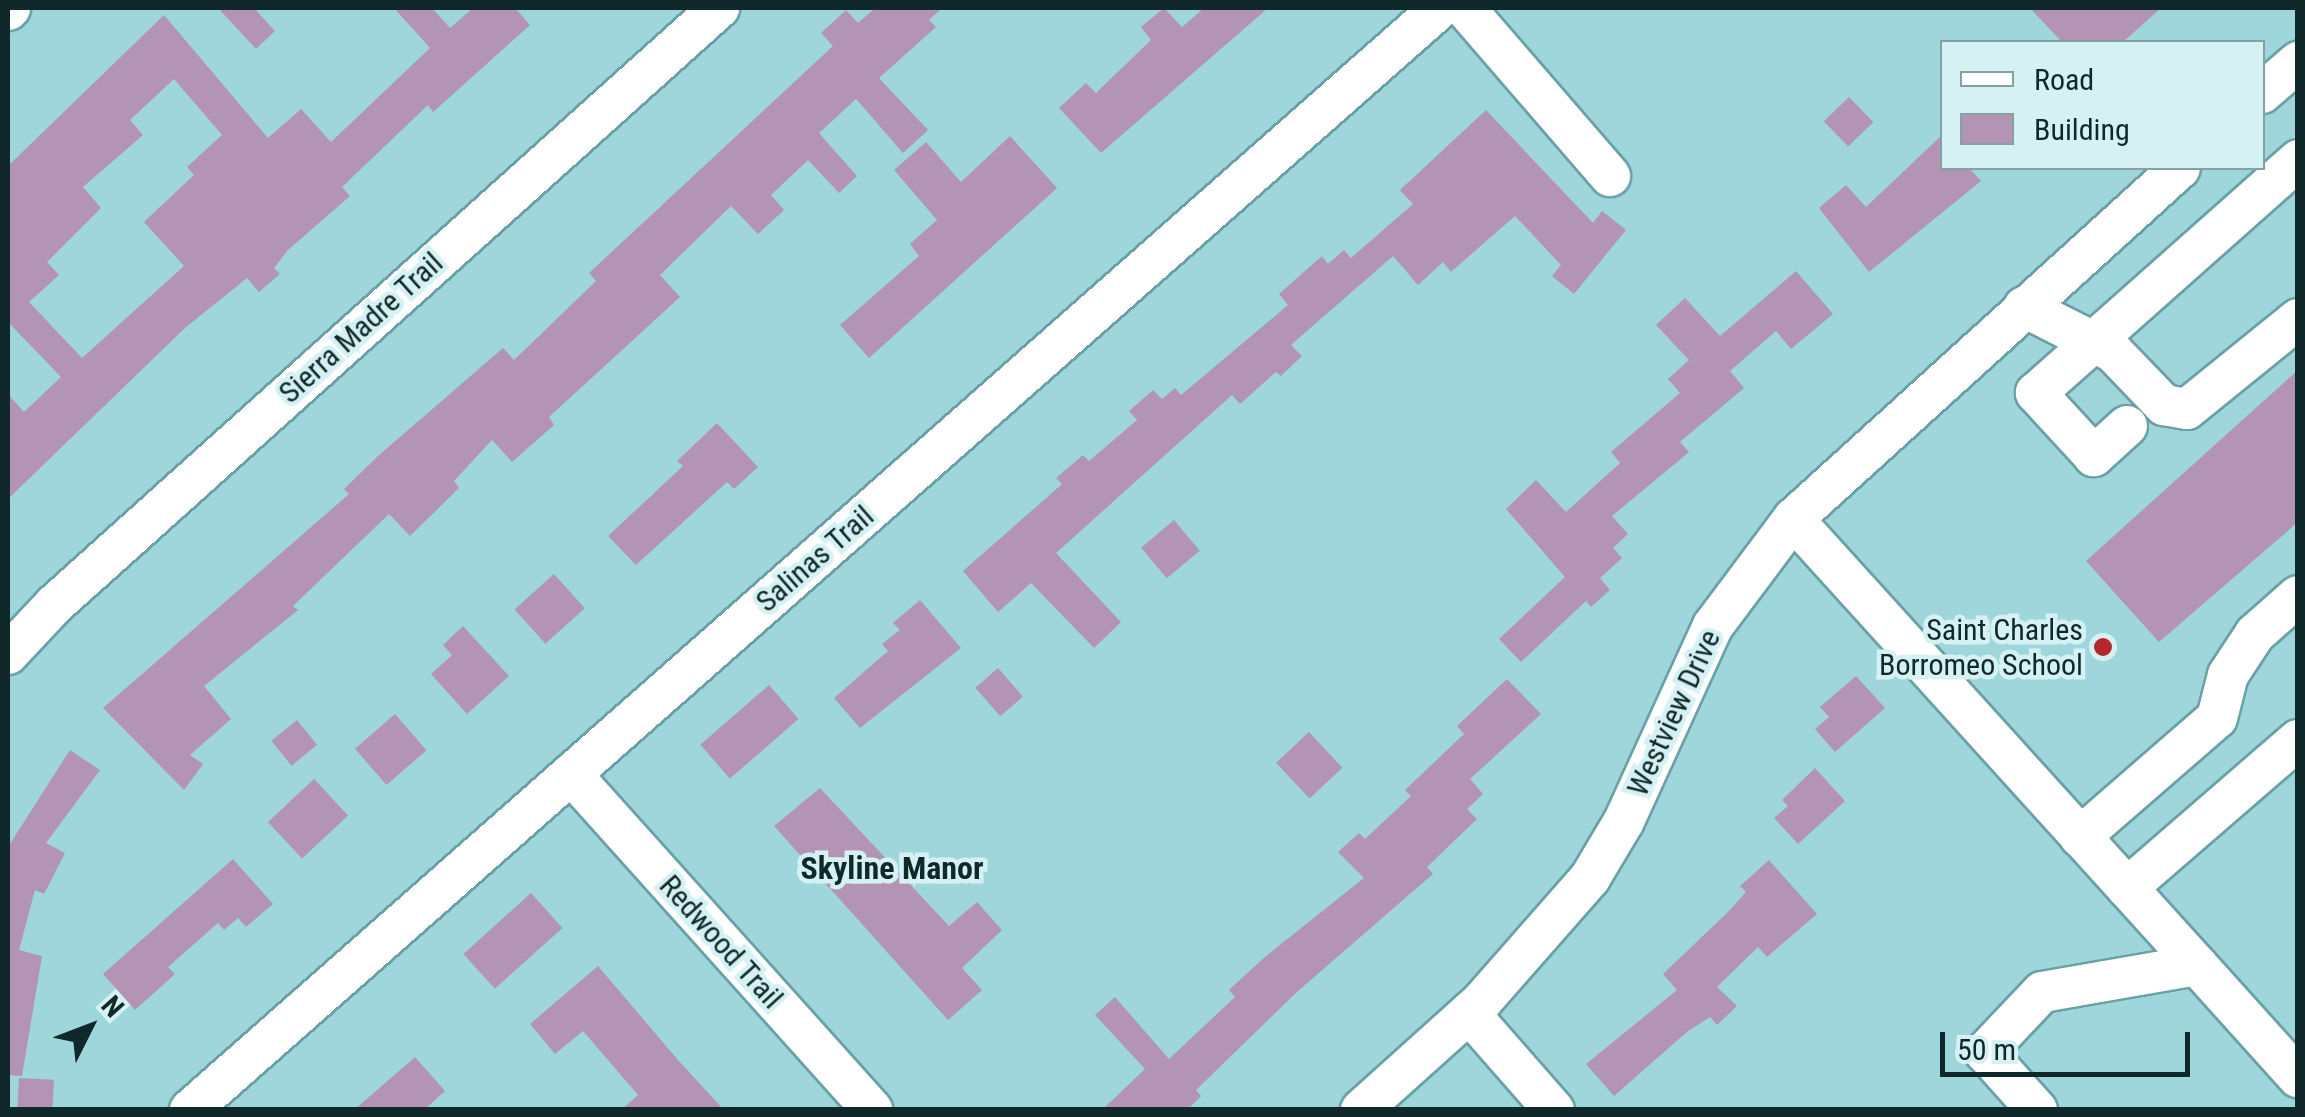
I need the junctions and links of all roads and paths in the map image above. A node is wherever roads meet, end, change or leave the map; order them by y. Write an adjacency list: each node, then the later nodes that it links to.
1 (718, 8): 13 (street, Sierra Madre Trail)
2 (1440, 8): 15 (street, Salinas Trail)
3 (1465, 8): 6 (street)
4 (2298, 160): 9 (street)
5 (2178, 170): 7 (street, Westview Drive)
6 (1610, 176)
7 (2024, 307): 9 (street); 11 (street, Westview Drive)
8 (2298, 319): 9 (street)
9 (2092, 344): 10 (street)
10 (2127, 426)
11 (1792, 518): 16 (street); 19 (street, Westview Drive)
12 (2298, 596): 16 (street)
13 (8, 654)
14 (2298, 740): 17 (street)
15 (571, 774): 21 (street, Salinas Trail); 22 (street, Redwood Trail)
16 (2080, 837): 17 (street)
17 (2127, 888): 18 (street)
18 (2197, 965): 20 (street); 25 (street)
19 (1469, 1013): 23 (street, Westview Drive); 24 (street)
20 (2298, 1077)
21 (190, 1110)
22 (872, 1110)
23 (1361, 1110)
24 (1554, 1110)
25 (2037, 1110)

